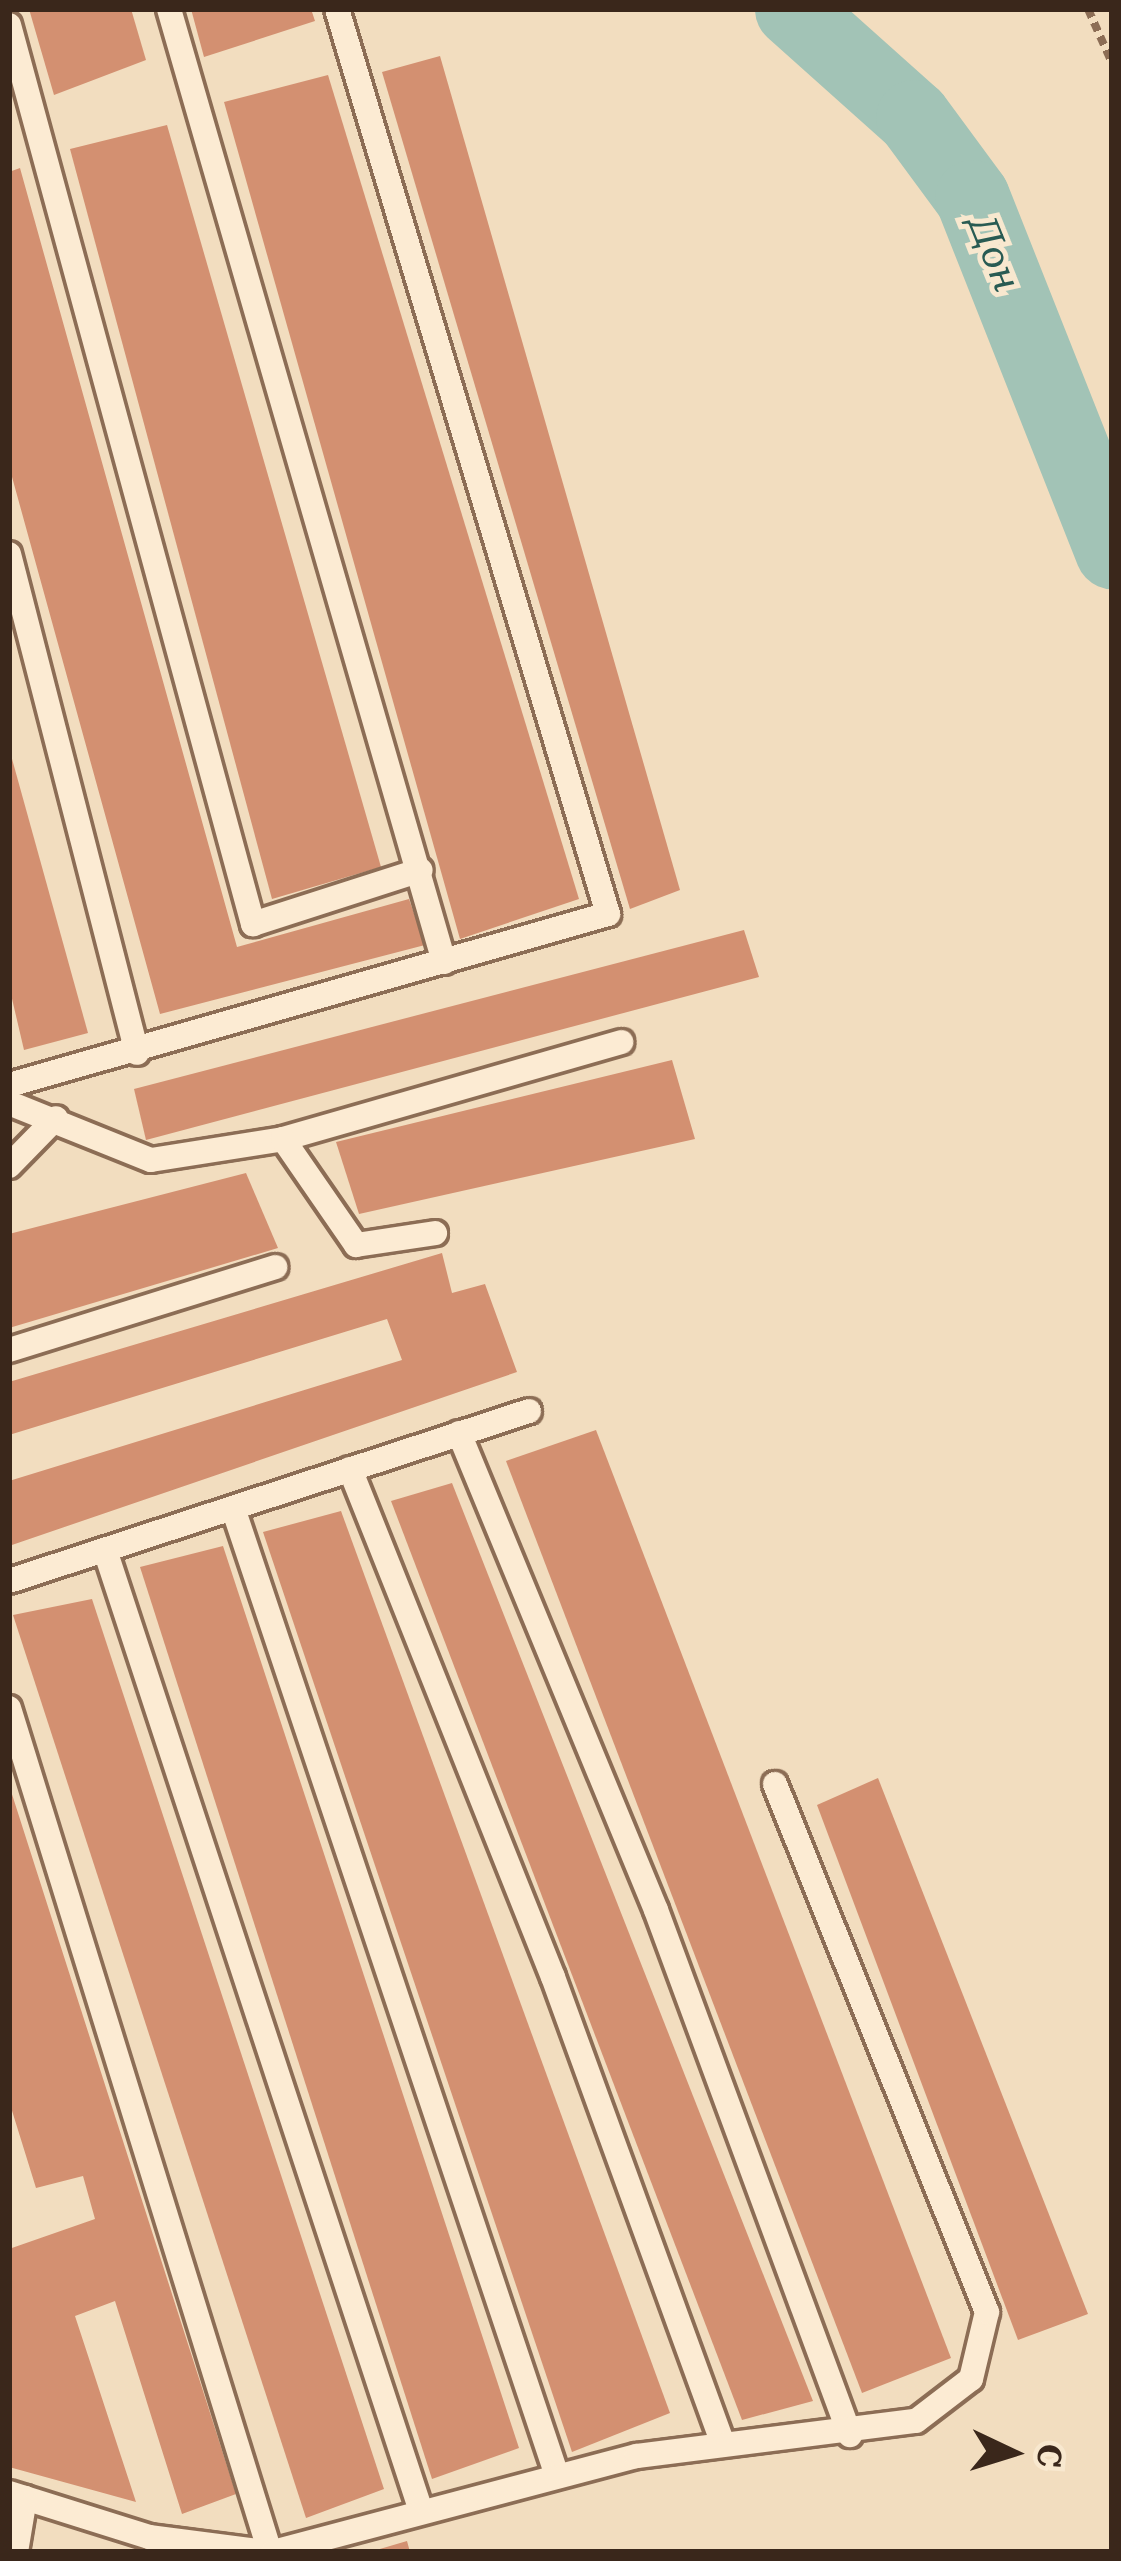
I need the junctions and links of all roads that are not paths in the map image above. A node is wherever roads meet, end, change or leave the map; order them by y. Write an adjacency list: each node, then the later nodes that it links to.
1 (169, 9): 5 (lane)
2 (337, 9): 6 (lane)
3 (9, 25): 5 (lane)
4 (9, 554): 8 (lane)
5 (421, 870): 6 (lane)
6 (444, 962): 8 (lane)
7 (621, 1042): 12 (lane)
8 (137, 1053): 9 (lane)
9 (9, 1085)
10 (9, 1102): 11 (lane)
11 (56, 1118): 12 (lane); 13 (lane)
12 (283, 1139): 14 (lane)
13 (9, 1166)
14 (435, 1233)
15 (275, 1267): 16 (lane)
16 (9, 1350)
17 (529, 1411): 18 (lane)
18 (459, 1433): 19 (lane); 25 (lane)
19 (350, 1469): 20 (lane); 26 (lane)
20 (232, 1508): 21 (lane); 27 (lane)
21 (105, 1550): 22 (lane); 29 (lane)
22 (9, 1581)
23 (9, 1708): 32 (lane)
24 (775, 1784): 25 (lane)
25 (850, 2435): 26 (lane)
26 (722, 2442): 27 (lane)
27 (557, 2476): 29 (lane)
28 (17, 2495): 30 (lane); 31 (lane)
29 (421, 2511): 32 (lane)
30 (152, 2545): 32 (lane)
31 (16, 2552)
32 (270, 2552)

